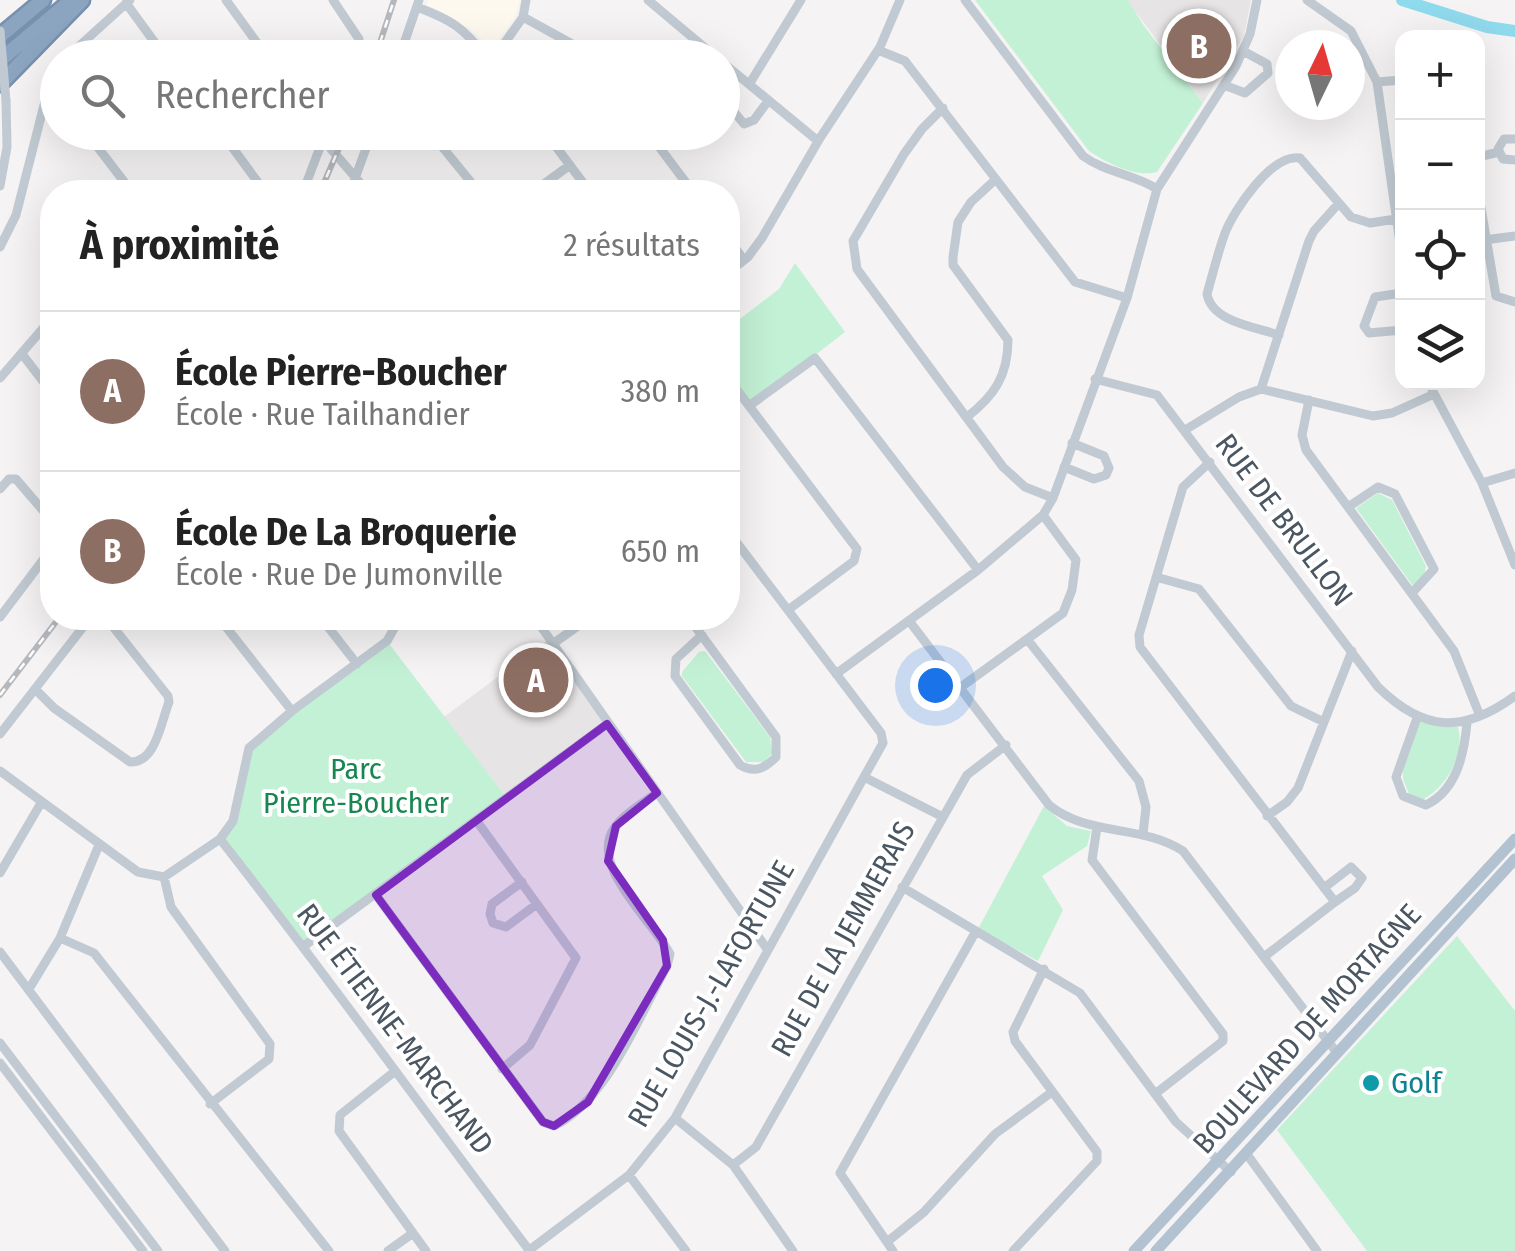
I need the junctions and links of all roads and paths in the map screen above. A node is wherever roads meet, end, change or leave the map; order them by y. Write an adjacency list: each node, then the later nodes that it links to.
1 (43, 0): 16 (highway)
2 (72, 0): 30 (highway)
3 (82, 0): 17 (highway)
4 (226, 0): 20 (street)
5 (333, 0): 21 (street)
6 (526, 0): 15 (street)
7 (648, 0): 26 (street)
8 (801, 0): 34 (street)
9 (900, 0): 28 (street)
10 (965, 0): 65 (street)
11 (1258, 0): 29 (street)
12 (1308, 0): 33 (street)
13 (128, 1): 18 (street); 19 (street)
14 (418, 3): 22 (street); 23 (street)
15 (523, 17): 24 (street); 25 (street)
16 (0, 33): 64 (street, bridge)
17 (43, 40)
18 (86, 40)
19 (154, 40)
20 (255, 40)
21 (359, 40)
22 (405, 40)
23 (474, 40)
24 (504, 40)
25 (565, 40)
26 (697, 40)
27 (40, 43): 35 (highway)
28 (878, 50): 38 (street); 42 (street)
29 (1243, 51): 36 (street); 36 (street)
30 (0, 60)
31 (740, 75): 34 (street)
32 (1395, 81): 33 (street)
33 (1377, 82): 67 (street)
34 (750, 83): 37 (street)
35 (0, 84)
36 (1224, 85): 65 (street)
37 (768, 101): 39 (street); 42 (street)
38 (943, 108): 56 (street); 92 (street)
39 (740, 119)
40 (40, 121): 72 (street)
41 (1515, 139): 51 (street)
42 (818, 141): 74 (street)
43 (100, 150): 57 (street)
44 (235, 150): 58 (street)
45 (319, 150): 59 (street)
46 (332, 150): 55 (street)
47 (366, 150): 55 (street)
48 (445, 150): 60 (street)
49 (559, 150): 54 (street)
50 (662, 150): 63 (street)
51 (1499, 152): 52 (street); 53 (street)
52 (1485, 155)
53 (1515, 160)
54 (570, 165): 61 (street); 62 (street)
55 (356, 178)
56 (996, 179): 77 (street); 92 (street)
57 (123, 180)
58 (256, 180)
59 (307, 180)
60 (469, 180)
61 (549, 180)
62 (581, 180)
63 (684, 180)
64 (0, 186)
65 (1157, 189): 77 (street)
66 (1339, 203): 68 (street); 81 (street); 81 (street)
67 (1395, 212)
68 (1395, 219)
69 (1515, 236): 70 (street)
70 (1485, 240)
71 (1485, 245): 78 (street)
72 (0, 246)
73 (740, 254): 74 (street)
74 (744, 260): 75 (street)
75 (740, 263)
76 (1395, 294): 79 (street)
77 (1127, 298): 85 (street)
78 (1515, 302)
79 (1395, 331)
80 (40, 332): 82 (street)
81 (1279, 335): 86 (street)
82 (22, 354): 83 (street); 84 (street)
83 (0, 378)
84 (40, 378)
85 (1095, 378): 93 (street, RUE DE BRULLON); 94 (street)
86 (1261, 389): 90 (street); 93 (street)
87 (1430, 390): 89 (street)
88 (740, 393): 91 (street)
89 (1432, 395): 90 (street); 98 (street)
90 (1309, 400): 101 (street)
91 (750, 406): 107 (street); 110 (street)
92 (967, 417): 100 (street)
93 (1185, 430): 95 (street, RUE DE BRULLON)
94 (1072, 444): 96 (street); 96 (street)
95 (1210, 462): 108 (street); 124 (street, RUE DE BRULLON)
96 (1064, 467): 100 (street)
97 (1515, 473): 98 (street)
98 (1482, 482): 105 (street)
99 (0, 489): 102 (street)
100 (1053, 498): 103 (street)
101 (1348, 506): 109 (street); 109 (street)
102 (40, 507)
103 (1043, 514): 107 (street); 122 (street)
104 (740, 547): 110 (street)
105 (1515, 562)
106 (40, 564): 111 (street)
107 (978, 570): 112 (street)
108 (1156, 577): 133 (street); 143 (street)
109 (1413, 592): 131 (street)
110 (788, 610): 126 (street)
111 (0, 618)
112 (910, 622): 126 (street); 127 (street)
113 (81, 630): 128 (street)
114 (116, 630): 128 (street)
115 (228, 630): 130 (street)
116 (330, 630): 125 (street)
117 (394, 630): 125 (street)
118 (544, 630): 123 (street)
119 (572, 630): 123 (street)
120 (698, 630): 121 (street)
121 (702, 635): 121 (street)
122 (1027, 640): 127 (street); 146 (street)
123 (554, 642): 135 (street)
124 (1352, 652): 132 (street, RUE DE BRULLON); 133 (street)
125 (357, 664): 130 (street)
126 (836, 674): 139 (street, RUE LOUIS-J.-LAFORTUNE)
127 (962, 687): 137 (street)
128 (35, 688): 136 (street)
129 (1515, 696): 131 (street)
130 (292, 711): 147 (street)
131 (1480, 716): 134 (street)
132 (1417, 718): 134 (street); 134 (street)
133 (1324, 722): 143 (street)
134 (1466, 723)
135 (607, 724): 140 (street); 144 (street)
136 (0, 734)
137 (1006, 745): 142 (street, RUE DE LA JEMMERAIS); 145 (street)
138 (0, 771): 141 (street)
139 (864, 777): 142 (street); 162 (street, RUE LOUIS-J.-LAFORTUNE)
140 (657, 793): 162 (street); 171 (street)
141 (42, 803): 149 (street); 151 (street)
142 (941, 816): 154 (street, RUE DE LA JEMMERAIS)
143 (1267, 816): 155 (street)
144 (476, 820): 153 (street); 156 (street)
145 (1097, 826): 146 (street); 176 (street)
146 (1143, 834): 164 (street)
147 (220, 839): 152 (street); 161 (street, RUE ÉTIENNE-MARCHAND)
148 (1515, 839): 167 (main road, BOULEVARD DE MORTAGNE)
149 (100, 846): 152 (street); 160 (street)
150 (1515, 859): 169 (main road, BOULEVARD DE MORTAGNE)
151 (0, 874)
152 (164, 877): 177 (street)
153 (522, 882): 158 (street); 158 (street)
154 (902, 886): 159 (street); 183 (street, RUE DE LA JEMMERAIS)
155 (1324, 888): 157 (street); 157 (street)
156 (376, 895): 161 (street); 171 (street)
157 (1335, 902): 164 (street)
158 (537, 904): 171 (street)
159 (976, 931): 165 (street); 192 (street)
160 (60, 938): 166 (street); 177 (street)
161 (304, 946): 172 (street, RUE ÉTIENNE-MARCHAND)
162 (767, 949): 178 (street, RUE LOUIS-J.-LAFORTUNE)
163 (0, 952): 166 (street)
164 (1264, 957): 167 (street)
165 (1044, 969): 175 (street); 176 (street)
166 (29, 990): 195 (street)
167 (1328, 1041): 169 (street); 182 (main road, BOULEVARD DE MORTAGNE)
168 (0, 1043): 173 (street)
169 (1337, 1053): 181 (main road, BOULEVARD DE MORTAGNE)
170 (0, 1063): 174 (street)
171 (502, 1069)
172 (394, 1072): 190 (street); 194 (street, RUE ÉTIENNE-MARCHAND)
173 (26, 1076): 174 (street); 179 (street)
174 (16, 1084): 180 (street)
175 (1052, 1092): 192 (street); 201 (street)
176 (1155, 1094): 182 (street)
177 (210, 1104): 196 (street)
178 (675, 1118): 183 (street); 187 (street, RUE LOUIS-J.-LAFORTUNE)
179 (67, 1131): 180 (street); 184 (street)
180 (56, 1138): 186 (street)
181 (1246, 1154): 185 (main road, BOULEVARD DE MORTAGNE); 204 (street)
182 (1220, 1162): 185 (street); 202 (main road, BOULEVARD DE MORTAGNE)
183 (732, 1165): 200 (street)
184 (94, 1168): 186 (street); 188 (street)
185 (1231, 1172): 203 (main road, BOULEVARD DE MORTAGNE)
186 (85, 1175): 189 (street)
187 (630, 1175): 191 (street); 194 (street, RUE LOUIS-J.-LAFORTUNE)
188 (112, 1191): 189 (street); 193 (street)
189 (102, 1198): 193 (street)
190 (413, 1233): 197 (street); 198 (street)
191 (683, 1247): 199 (street)
192 (890, 1247)
193 (150, 1250)
194 (528, 1250)
195 (225, 1251)
196 (329, 1251)
197 (388, 1251)
198 (426, 1251)
199 (668, 1251)
200 (793, 1251)
201 (1013, 1251)
202 (1134, 1251)
203 (1156, 1251)
204 (1317, 1251)

